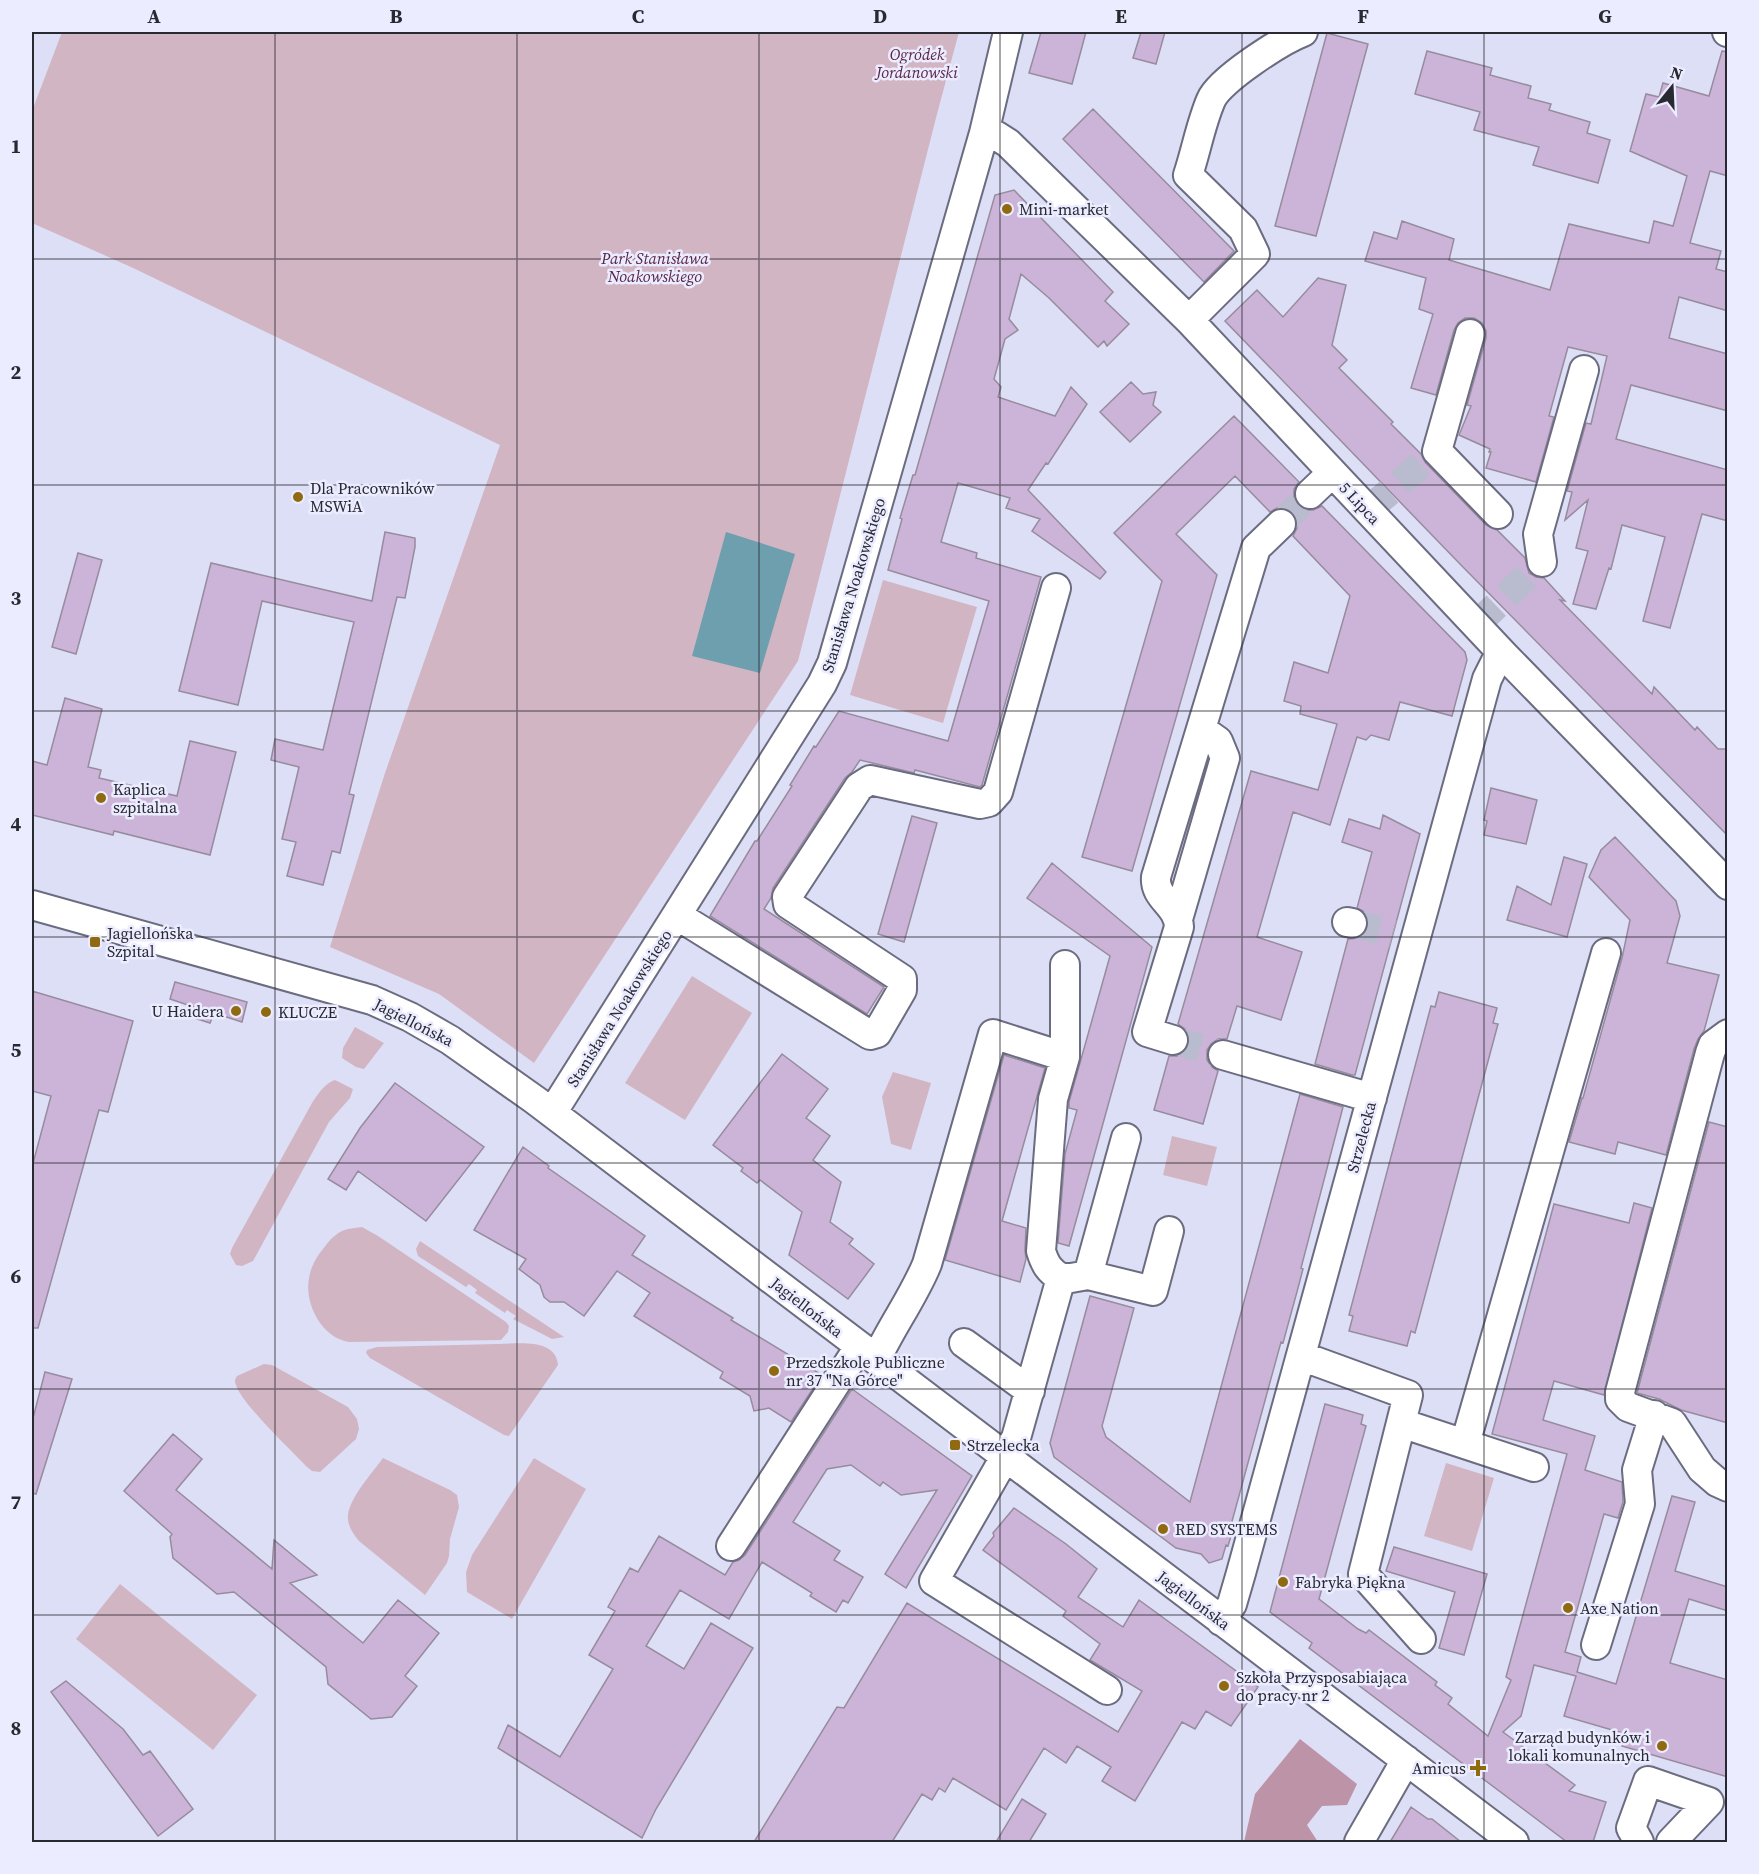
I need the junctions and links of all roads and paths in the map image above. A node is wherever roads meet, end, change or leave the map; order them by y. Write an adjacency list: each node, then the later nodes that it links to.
1 (1008, 32): 3 (street, Stanisława Noakowskiego)
2 (1303, 32): 4 (street)
3 (984, 133): 4 (street, 5 Lipca); 16 (street, Stanisława Noakowskiego)
4 (1189, 320): 7 (street, 5 Lipca)
5 (1470, 334): 9 (street)
6 (1584, 370): 11 (street)
7 (1332, 472): 8 (street); 13 (street, 5 Lipca)
8 (1310, 494)
9 (1498, 514)
10 (1281, 524): 20 (street)
11 (1542, 562)
12 (1056, 588): 16 (street)
13 (1503, 654): 14 (street, 5 Lipca); 23 (street, Strzelecka)
14 (1728, 885)
15 (32, 905): 24 (street, Jagiellońska)
16 (678, 916): 24 (street, Stanisława Noakowskiego)
17 (1606, 953): 34 (street)
18 (1065, 965): 22 (street)
19 (1728, 1034): 32 (street)
20 (1173, 1040)
21 (1223, 1055): 23 (street)
22 (1065, 1057): 27 (street); 29 (street)
23 (1372, 1098): 30 (street, Strzelecka)
24 (552, 1113): 29 (street, Jagiellońska)
25 (1126, 1138): 27 (street)
26 (1169, 1231): 27 (street)
27 (1075, 1276): 31 (street)
28 (964, 1343): 31 (street)
29 (868, 1354): 35 (street, Jagiellońska); 38 (street)
30 (1301, 1356): 33 (street); 39 (street, Strzelecka)
31 (1029, 1391): 35 (street)
32 (1654, 1415): 37 (street); 41 (street)
33 (1401, 1423): 34 (street); 40 (street)
34 (1466, 1444): 36 (street)
35 (1006, 1458): 39 (street, Jagiellońska); 42 (street)
36 (1534, 1467)
37 (1728, 1487)
38 (731, 1546)
39 (1221, 1621): 43 (street, Jagiellońska)
40 (1421, 1639)
41 (1596, 1644)
42 (1107, 1690)
43 (1406, 1760): 44 (street, Jagiellońska); 45 (street)
44 (1498, 1838)
45 (1359, 1842)
46 (1640, 1842): 47 (street)
47 (1671, 1842)

